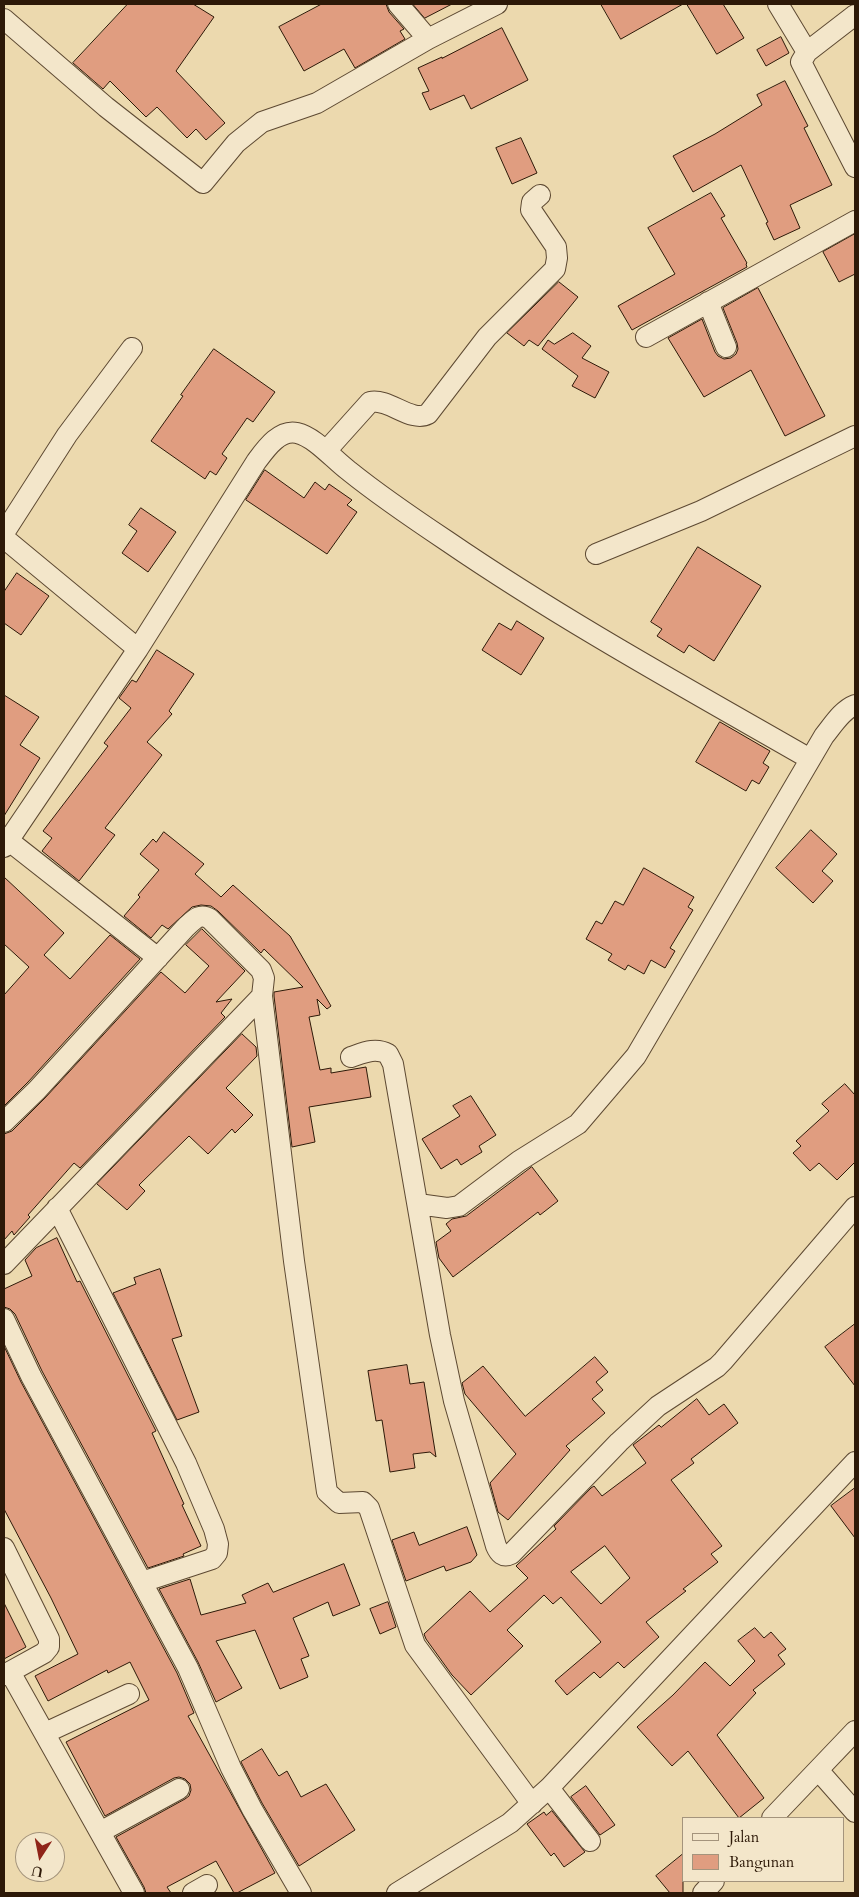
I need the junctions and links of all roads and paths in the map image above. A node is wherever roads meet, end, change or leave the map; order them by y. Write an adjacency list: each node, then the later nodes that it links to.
1 (398, 4): 6 (street)
2 (497, 4): 6 (street)
3 (778, 4): 7 (street)
4 (855, 15): 7 (street)
5 (4, 19): 6 (street)
6 (428, 39)
7 (807, 52): 8 (street)
8 (855, 167)
9 (540, 195): 16 (street)
10 (855, 221): 11 (street)
11 (708, 302): 12 (street); 13 (street)
12 (646, 336)
13 (726, 347)
14 (132, 348): 17 (street)
15 (855, 436): 19 (street)
16 (326, 451): 20 (street); 22 (street)
17 (4, 533)
18 (4, 538): 20 (street)
19 (596, 554)
20 (138, 649): 23 (street)
21 (855, 705): 22 (street)
22 (810, 759): 28 (street)
23 (5, 841): 24 (street)
24 (158, 958): 25 (street); 27 (street)
25 (262, 996): 30 (street); 43 (street)
26 (350, 1057): 28 (street)
27 (4, 1122)
28 (418, 1204): 29 (street)
29 (855, 1207)
30 (57, 1208): 31 (street); 35 (street)
31 (4, 1264)
32 (4, 1319): 35 (street)
33 (855, 1462): 41 (street)
34 (4, 1548): 36 (street)
35 (142, 1582): 50 (street)
36 (7, 1674): 39 (street)
37 (129, 1694): 39 (street)
38 (855, 1731): 40 (street)
39 (45, 1733): 46 (street)
40 (818, 1770): 44 (street); 45 (street)
41 (549, 1788): 43 (street); 47 (street)
42 (179, 1789): 46 (street)
43 (532, 1804): 51 (street)
44 (855, 1812)
45 (773, 1817)
46 (100, 1832): 49 (street)
47 (590, 1841)
48 (713, 1882): 52 (street)
49 (134, 1893)
50 (301, 1893)
51 (397, 1893)
52 (703, 1893)

